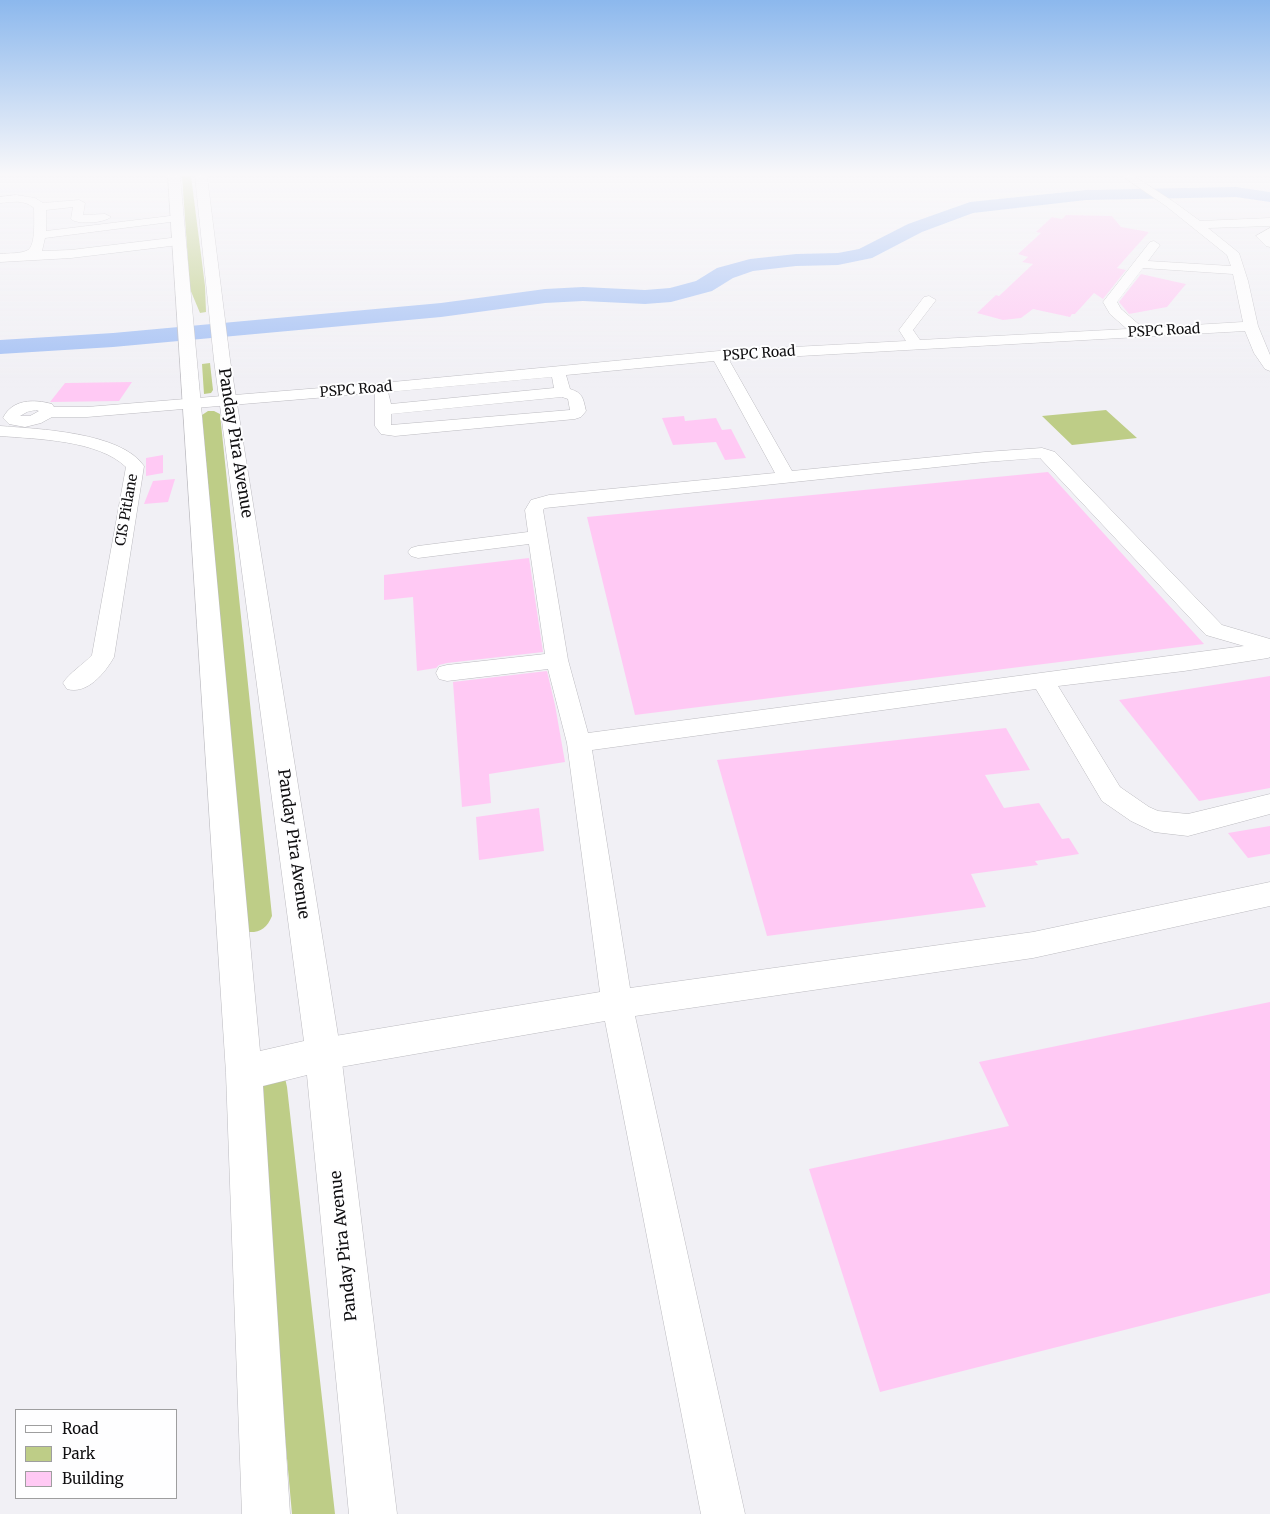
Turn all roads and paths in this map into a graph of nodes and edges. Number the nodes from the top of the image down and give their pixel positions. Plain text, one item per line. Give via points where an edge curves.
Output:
1 (37, 247) edge
2 (132, 247) edge
3 (179, 247) edge
4 (208, 247) edge
5 (1153, 247) edge
6 (1208, 247) edge
7 (1226, 247) edge
8 (28, 255) junction
9 (0, 258) edge
10 (1140, 264) junction
11 (1238, 267) junction
12 (929, 300) dead end
13 (1251, 326) junction
14 (1141, 333) junction
15 (916, 345) junction
16 (719, 356) junction
17 (1270, 366) edge
18 (558, 372) junction
19 (382, 388) junction
20 (563, 392) junction
21 (229, 403) junction
22 (178, 410) junction
23 (383, 410) junction
24 (7, 411) edge
25 (48, 412) junction
26 (31, 421) junction
27 (0, 431) edge
28 (786, 477) junction
29 (537, 537) junction
30 (418, 552) dead end
31 (1270, 648) edge
32 (557, 660) junction
33 (447, 673) dead end
34 (1042, 680) junction
35 (75, 683) dead end
36 (579, 743) junction
37 (1270, 804) edge
38 (1270, 894) edge
39 (617, 1004) junction
40 (323, 1054) junction
41 (244, 1073) junction
42 (266, 1514) edge
43 (373, 1514) edge
44 (723, 1514) edge

1 - 8 street
2 - 8 street
3 - 22 main road, Panday Pira Avenue via 189,367
4 - 21 main road, Panday Pira Avenue
5 - 10 street
6 - 11 street
7 - 11 street via 1233,252
8 - 9 street
10 - 11 street
10 - 14 street via 1110,302 1115,311
11 - 13 street
12 - 15 street via 906,330
13 - 14 street, PSPC Road
13 - 17 street via 1262,356
14 - 15 street, PSPC Road
15 - 16 street, PSPC Road
16 - 18 street, PSPC Road
16 - 28 street
18 - 19 street, PSPC Road
18 - 20 street
19 - 21 street, PSPC Road
19 - 23 street
20 - 23 street
20 - 23 street via 575,396 578,411 575,414 395,431 383,426
21 - 22 street, PSPC Road
21 - 40 main road, Panday Pira Avenue
22 - 25 street
22 - 26 street via 87,422
22 - 41 main road, Panday Pira Avenue
24 - 25 street via 36,405 46,407
24 - 26 street via 16,421
25 - 26 street
27 - 35 street, CIS Pitlane via 97,445 122,455 135,466 103,657
28 - 29 street via 549,501 538,504 534,510
28 - 31 street via 1042,453 1049,456 1214,630
29 - 30 street
29 - 32 street
31 - 34 street via 1184,663
32 - 33 street
32 - 36 street
34 - 36 street
34 - 37 street via 1111,794 1140,814 1154,821 1188,825
36 - 39 street
38 - 39 street via 1033,945
39 - 40 street
39 - 44 street
40 - 41 main road
40 - 43 main road, Panday Pira Avenue
41 - 42 main road, Panday Pira Avenue

